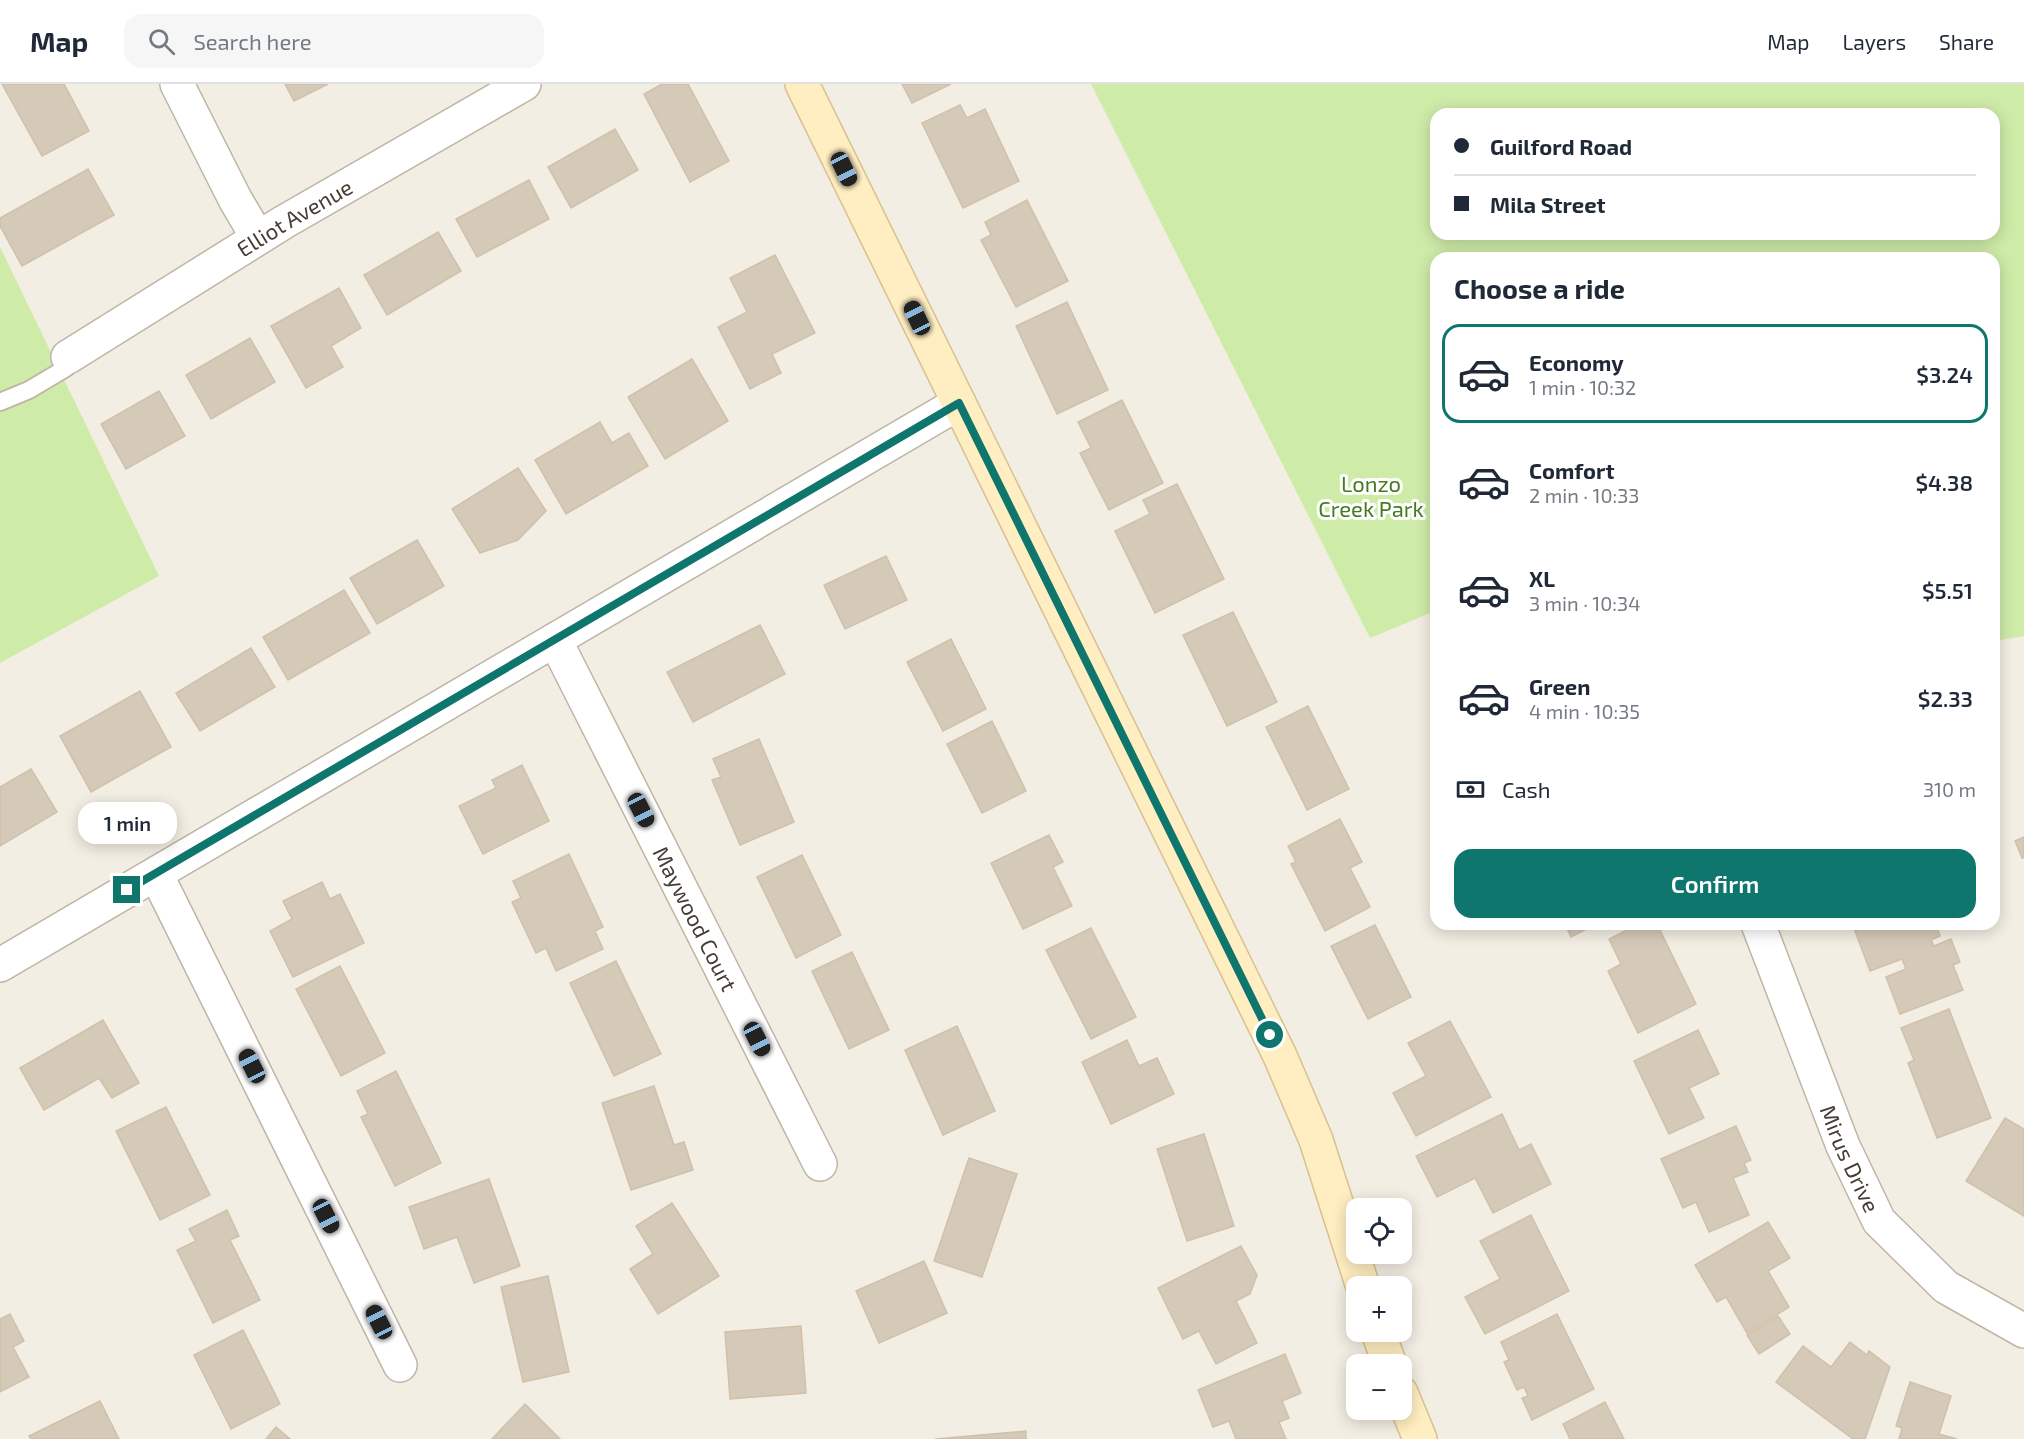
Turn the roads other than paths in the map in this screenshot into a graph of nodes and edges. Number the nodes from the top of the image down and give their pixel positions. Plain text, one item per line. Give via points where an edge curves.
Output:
1 (177, 84) edge
2 (524, 84) edge
3 (802, 84) edge
4 (258, 238) junction
5 (68, 357) joint
6 (0, 402) edge
7 (959, 403) junction
8 (555, 640) junction
9 (156, 874) junction
10 (1760, 930) edge
11 (0, 965) edge
12 (820, 1164) dead end
13 (1359, 1276) edge
14 (2024, 1331) edge
15 (400, 1365) dead end
16 (1412, 1420) edge
17 (1420, 1439) edge

1 - 4 street
2 - 4 street, Elliot Avenue
3 - 7 street
4 - 5 street, Elliot Avenue
5 - 6 lane via 66,368
7 - 8 street
7 - 13 street via 1280,1056 1316,1140
8 - 9 street
8 - 12 street, Maywood Court
9 - 11 street
9 - 15 street
10 - 14 street, Mirus Drive via 1842,1146 1879,1221 1946,1287
16 - 17 street

